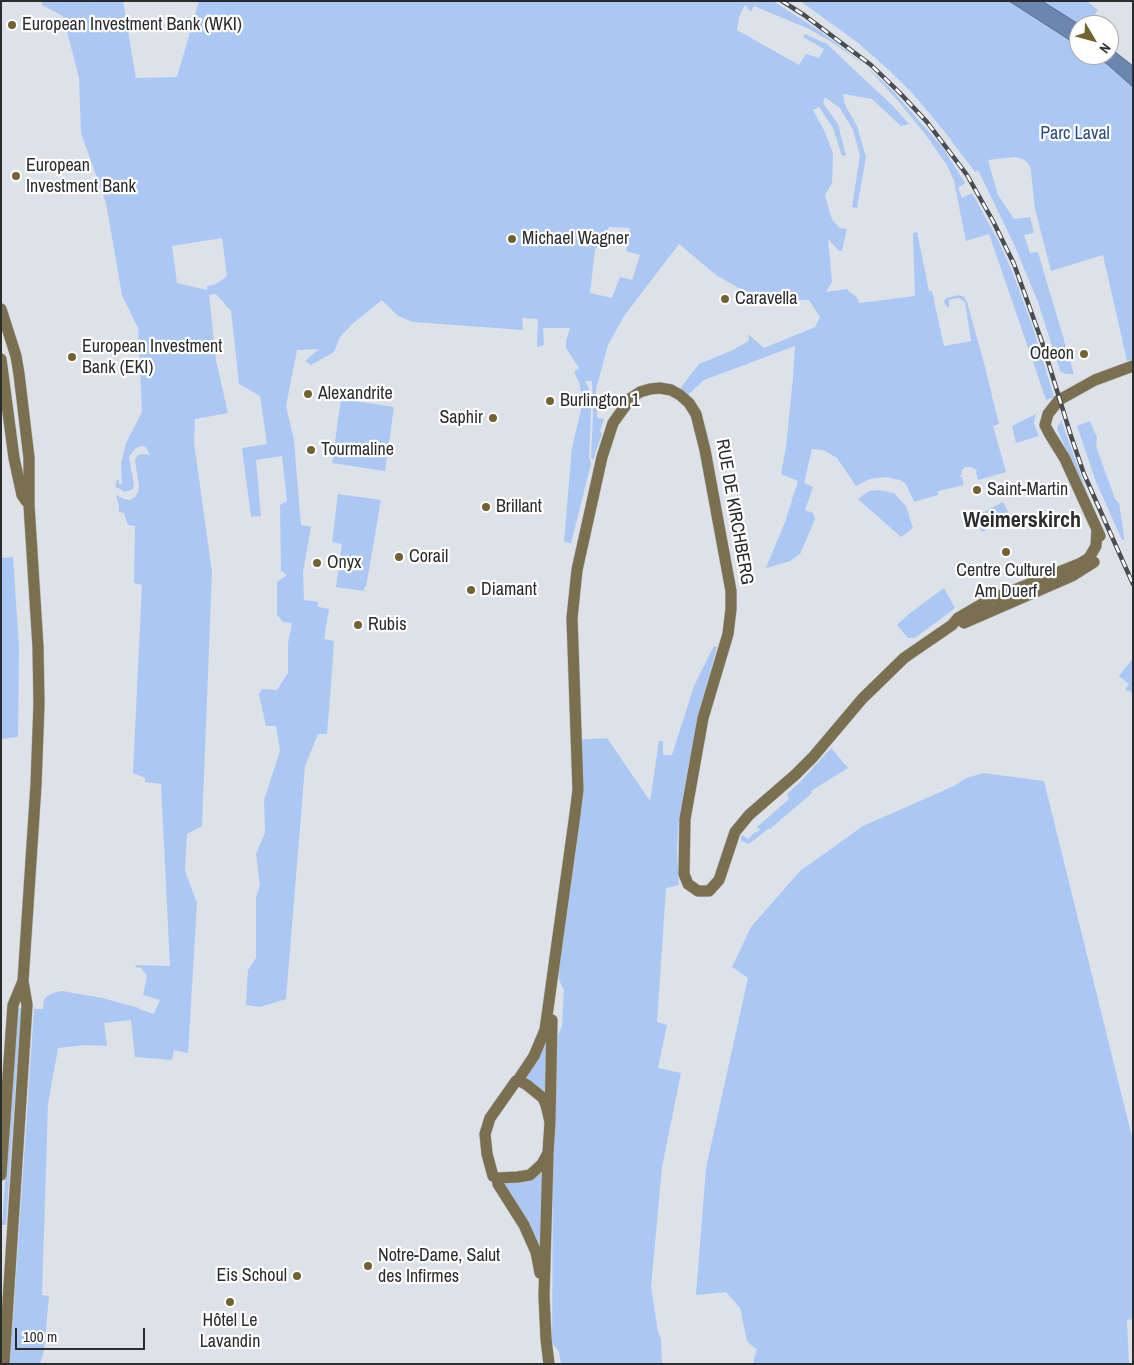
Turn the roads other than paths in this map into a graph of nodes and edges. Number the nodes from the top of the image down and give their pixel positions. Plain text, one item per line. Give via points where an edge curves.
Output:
1 (1, 309) edge
2 (1, 359) edge
3 (1133, 366) edge
4 (29, 505) junction
5 (553, 971) junction
6 (22, 981) junction
7 (518, 1080) junction
8 (550, 1122) junction
9 (548, 1154) junction
10 (1, 1175) edge
11 (497, 1178) junction
12 (544, 1296) junction
13 (4, 1364) edge
14 (549, 1364) edge

1 - 4 main road via 19,374 29,458
2 - 4 main road via 14,458 22,495
3 - 5 main road, RUE DE KIRCHBERG via 1095,380 1059,400 1048,414 1048,433 1065,459 1097,530 1096,546 1089,558 1049,581 952,625 904,658 862,699 813,757 749,814 735,832 714,887 704,892 693,889 684,874 685,819 703,718 728,634 731,591 696,414 680,395 671,390 650,389 631,398 613,423 602,457 574,587 572,618 578,790
4 - 6 main road via 38,647 38,704 36,784
5 - 7 main road, RUE DE KIRCHBERG via 542,1041
5 - 8 main road, RUE DE KIRCHBERG
6 - 10 main road via 13,1004
6 - 13 main road via 27,1006
7 - 8 main road, RUE DE KIRCHBERG via 543,1098
7 - 11 main road, RUE DE KIRCHBERG via 490,1118 485,1134 489,1167
8 - 9 main road, RUE DE KIRCHBERG
9 - 11 main road via 530,1175
9 - 12 main road, RUE DE KIRCHBERG
11 - 12 main road, RUE DE KIRCHBERG via 536,1252
12 - 14 main road

